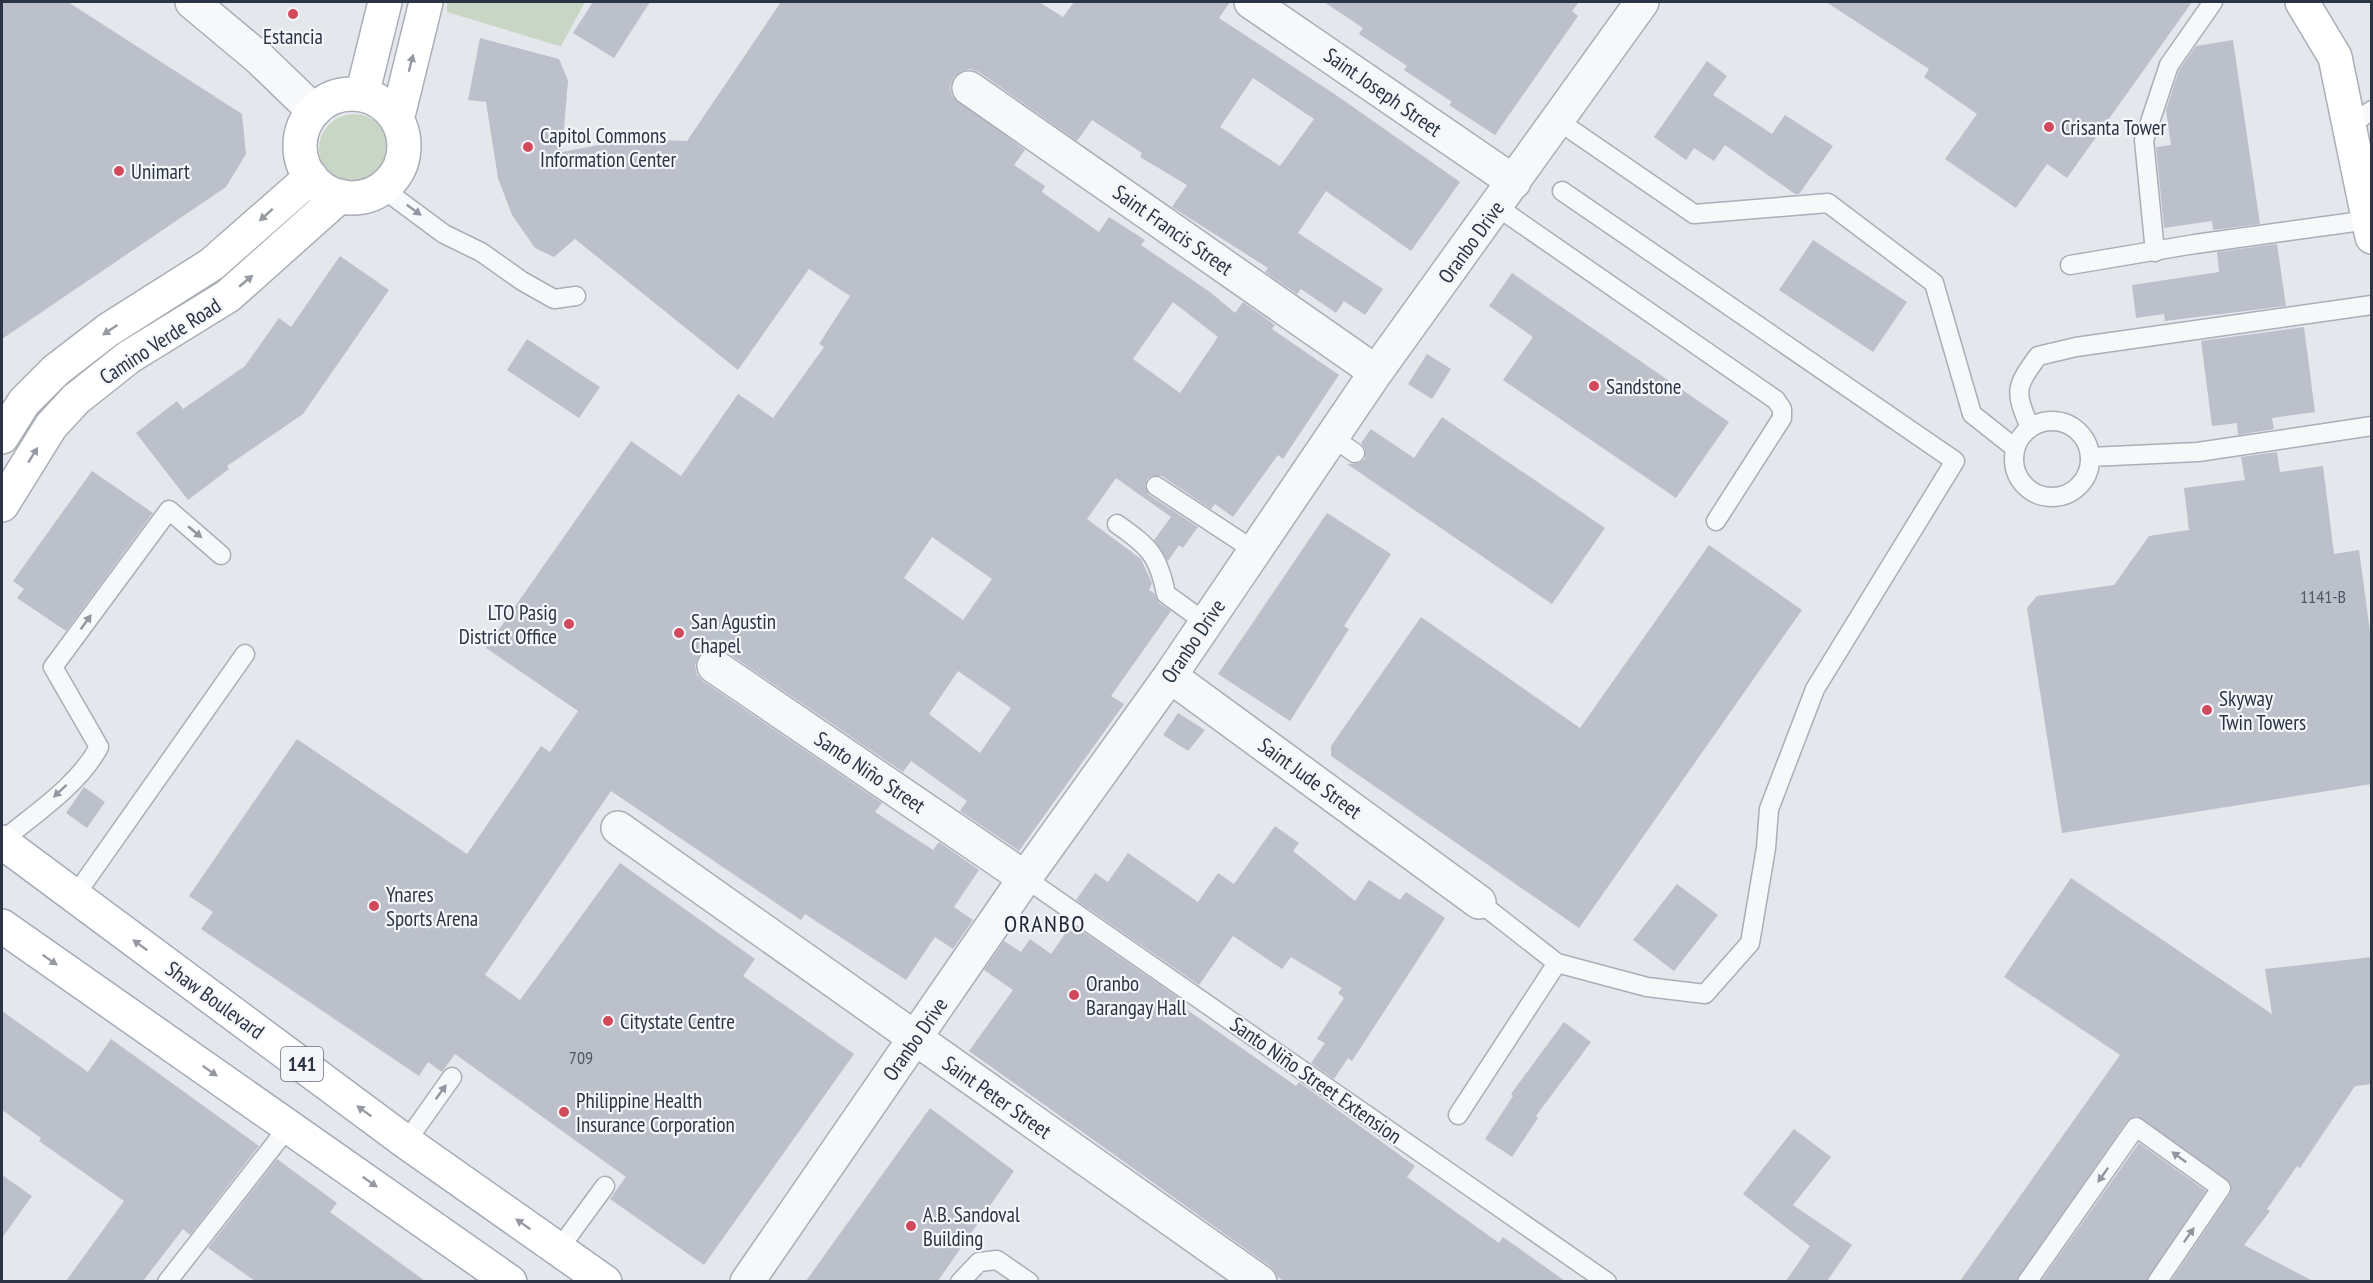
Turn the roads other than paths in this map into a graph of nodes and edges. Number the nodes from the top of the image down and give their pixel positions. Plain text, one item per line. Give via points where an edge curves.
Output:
1 (192, 2) edge
2 (385, 2) edge
3 (426, 2) edge
4 (1251, 2) edge
5 (1642, 2) edge
6 (2213, 2) edge
7 (2302, 2) edge
8 (969, 88) dead end
9 (362, 95) junction
10 (315, 111) junction
11 (2361, 118) edge
12 (397, 120) junction
13 (1557, 120) junction
14 (310, 177) junction
15 (382, 188) junction
16 (1562, 191) dead end
17 (1505, 194) junction
18 (340, 196) junction
19 (2370, 228) edge
20 (2155, 252) junction
21 (2070, 265) dead end
22 (576, 296) dead end
23 (2372, 305) edge
24 (1376, 372) junction
25 (2372, 426) edge
26 (2030, 428) junction
27 (2, 437) edge
28 (2015, 448) junction
29 (2090, 457) junction
30 (1156, 486) dead end
31 (2, 505) edge
32 (1716, 521) dead end
33 (1117, 524) dead end
34 (1255, 551) junction
35 (221, 555) dead end
36 (1206, 622) junction
37 (245, 654) dead end
38 (714, 666) dead end
39 (1170, 676) junction
40 (618, 828) dead end
41 (2, 842) edge
42 (1025, 878) junction
43 (74, 897) junction
44 (1479, 902) joint
45 (2, 926) edge
46 (1557, 963) junction
47 (915, 1039) junction
48 (452, 1077) dead end
49 (1458, 1115) dead end
50 (289, 1126) junction
51 (406, 1142) junction
52 (605, 1186) dead end
53 (559, 1249) junction
54 (167, 1281) edge
55 (510, 1281) edge
56 (605, 1281) edge
57 (747, 1281) edge
58 (960, 1281) edge
59 (1029, 1281) edge
60 (1260, 1281) edge
61 (1607, 1281) edge
62 (2027, 1281) edge
63 (2157, 1281) edge

1 - 10 street
2 - 9 street
12 -> 3 street
4 - 17 street, Saint Joseph Street
5 - 13 street, Oranbo Drive
6 - 20 lane via 2169,65 2144,140
7 - 11 street via 2335,57
8 - 24 street, Saint Francis Street
9 - 10 street via 336,97
9 - 12 street via 388,108
10 - 14 street via 300,143 302,161
11 - 19 street
12 - 15 street via 403,134 403,157 394,177
13 - 17 street, Oranbo Drive
13 - 28 lane via 1694,214 1828,203 1934,283 1972,414
14 - 18 street
14 -> 27 street, Camino Verde Road via 212,264 108,330 56,370 24,402
15 - 18 street via 370,195
15 -> 22 lane via 444,234 481,252 554,299
16 - 46 lane via 1955,461 1815,689 1769,809 1750,943 1705,994 1647,987
17 - 24 street, Oranbo Drive
17 - 32 lane via 1776,400 1782,409 1782,418
31 -> 18 street, Camino Verde Road via 51,426 76,399 129,357 228,296
19 - 20 lane
20 - 21 lane
23 - 26 lane via 2109,342 2038,356 2020,381 2018,399
24 - 34 street, Oranbo Drive via 1343,445
25 - 29 lane via 2198,452
26 - 28 lane
26 - 29 lane via 2042,422 2068,425 2087,444
28 - 29 lane via 2013,461 2023,485 2046,497 2073,491 2083,482
30 - 34 lane
33 - 36 lane via 1141,541 1161,566 1166,594
34 - 36 street, Oranbo Drive
35 - 41 lane via 169,510 53,667 99,747 91,762
36 - 39 street, Oranbo Drive
37 - 43 lane
38 - 42 street, Santo Niño Street
39 - 42 street, Oranbo Drive
39 - 44 street, Saint Jude Street
40 - 47 street, Saint Peter Street
41 - 43 street, Shaw Boulevard / 141
42 - 47 street, Oranbo Drive
42 - 61 lane, Santo Niño Street Extension
51 -> 43 street, Shaw Boulevard / 141
44 - 46 lane
45 -> 50 street
46 - 49 lane
47 - 57 street, Oranbo Drive
47 - 60 street, Saint Peter Street
51 -> 48 lane
50 - 54 lane
50 -> 55 street
53 -> 51 street, Shaw Boulevard / 141
52 - 53 lane
53 - 56 street, Shaw Boulevard / 141
58 - 59 lane via 979,1262 997,1260
63 -> 62 lane via 2221,1188 2136,1127

